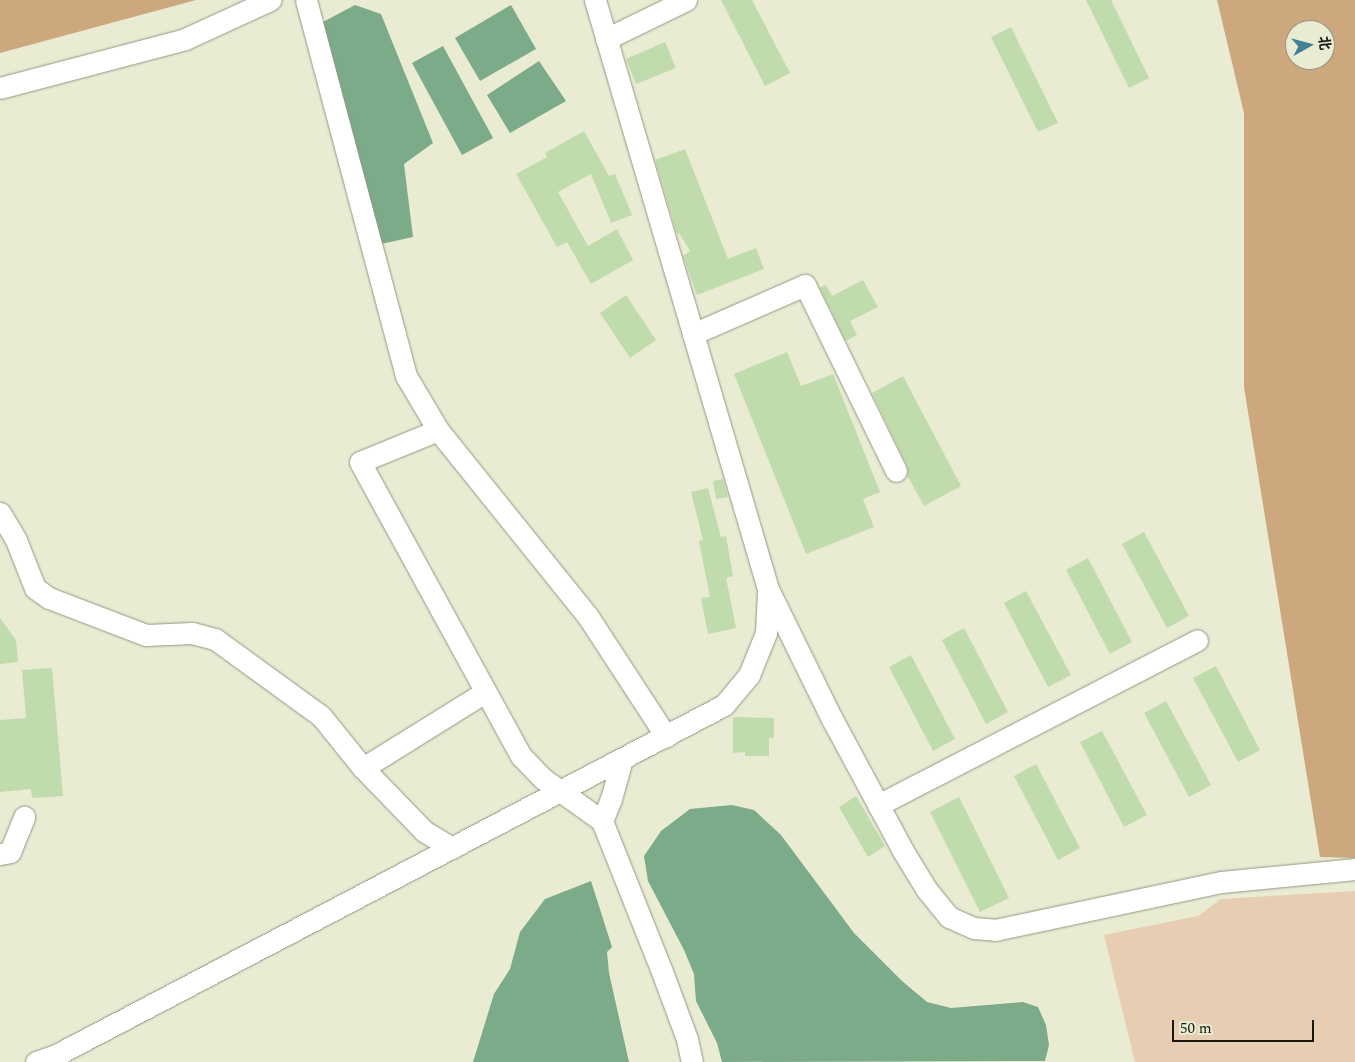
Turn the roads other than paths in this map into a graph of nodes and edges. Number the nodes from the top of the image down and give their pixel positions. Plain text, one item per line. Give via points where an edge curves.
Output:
1 (270, 0) edge
2 (306, 0) edge
3 (594, 0) edge
4 (686, 0) edge
5 (606, 38) junction
6 (0, 88) edge
7 (693, 334) junction
8 (438, 430) junction
9 (896, 471) dead end
10 (0, 513) edge
11 (768, 589) junction
12 (1197, 640) dead end
13 (485, 692) junction
14 (666, 736) junction
15 (622, 759) junction
16 (363, 768) junction
17 (562, 791) junction
18 (878, 805) junction
19 (24, 818) dead end
20 (602, 821) junction
21 (452, 848) junction
22 (0, 854) edge
23 (1355, 869) edge
24 (36, 1062) edge
25 (692, 1062) edge

1 - 6 street via 185,39
2 - 8 street via 406,376
3 - 5 street
4 - 5 street
5 - 7 street
7 - 9 street via 805,285
7 - 11 street
8 - 13 street via 360,462
8 - 14 street via 587,615
10 - 16 street via 16,540 35,588 49,598 146,635 192,633 216,639 321,716
11 - 14 street via 766,633 749,675 724,705
11 - 18 street
12 - 18 street
13 - 16 street
13 - 17 street via 520,756 542,778
14 - 15 street
15 - 17 street
15 - 20 street
16 - 21 street via 424,830
17 - 20 street
17 - 21 street
18 - 23 street via 927,890 950,916 974,928 995,930 1221,882
19 - 22 street via 10,852
20 - 25 street via 661,969
21 - 24 street via 56,1055

